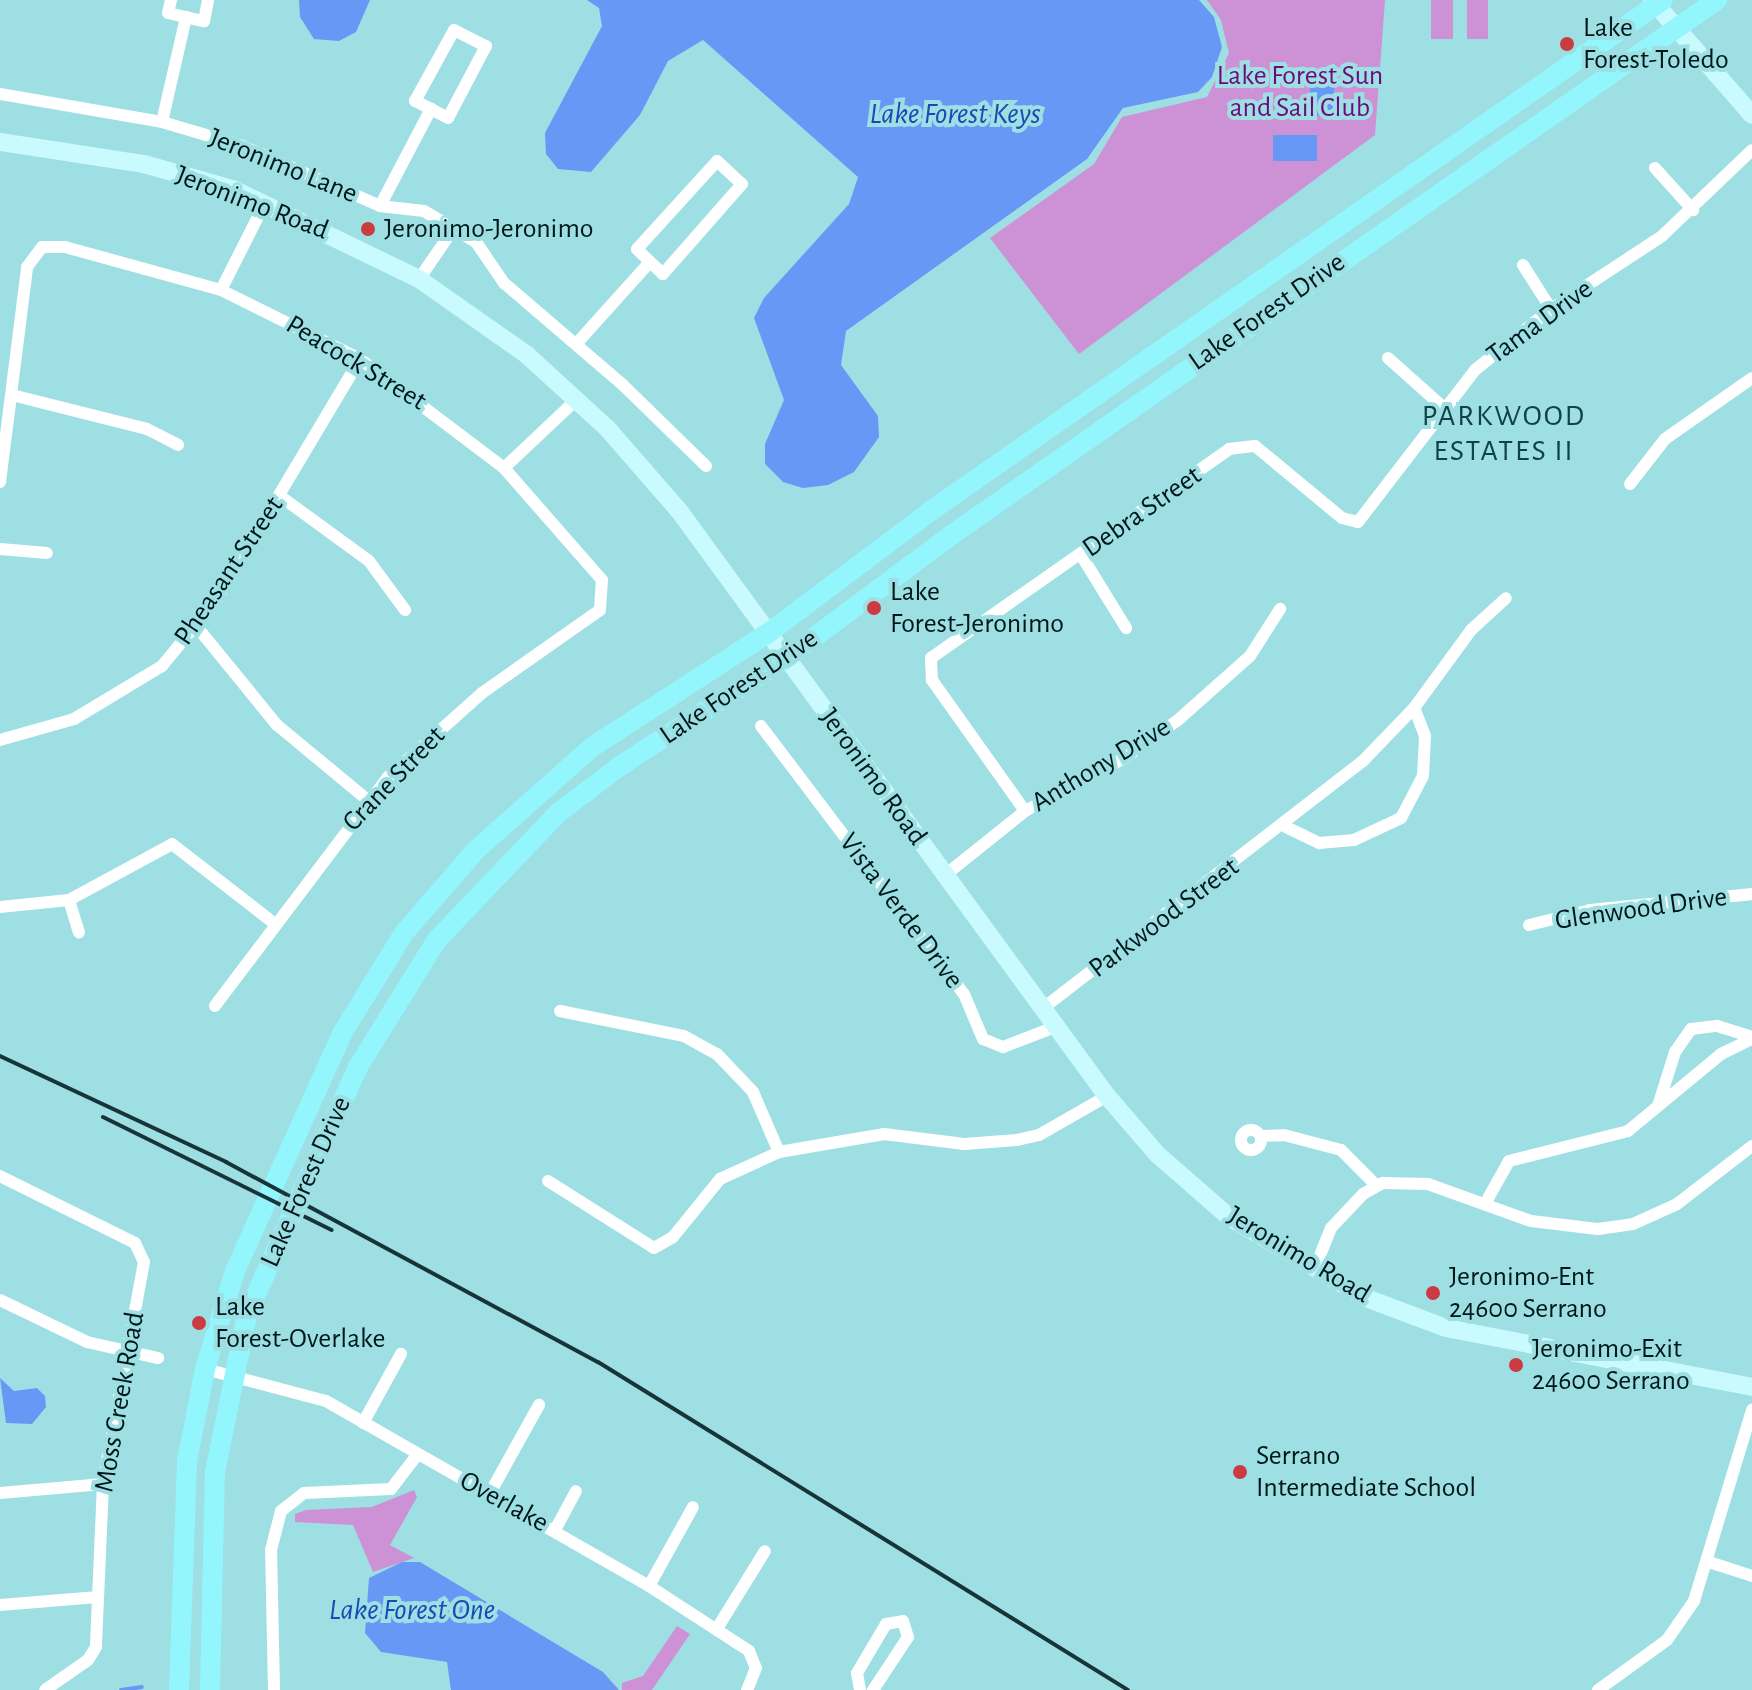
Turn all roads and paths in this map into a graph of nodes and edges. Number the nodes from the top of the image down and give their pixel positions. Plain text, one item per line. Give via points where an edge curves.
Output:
1 (171, 0) edge
2 (208, 0) edge
3 (1717, 0) edge
4 (1657, 2) edge
5 (186, 17) junction
6 (1677, 28) junction
7 (0, 94) edge
8 (431, 109) junction
9 (1752, 115) edge
10 (162, 122) junction
11 (0, 142) edge
12 (1752, 150) edge
13 (1655, 168) dead end
14 (265, 203) junction
15 (380, 206) junction
16 (1693, 210) junction
17 (454, 228) junction
18 (650, 262) junction
19 (1523, 265) dead end
20 (419, 279) junction
21 (221, 290) junction
22 (1551, 309) junction
23 (577, 343) junction
24 (1388, 358) dead end
25 (360, 359) junction
26 (1752, 378) edge
27 (12, 395) junction
28 (577, 399) junction
29 (1443, 407) junction
30 (178, 445) dead end
31 (1242, 445) joint
32 (706, 466) dead end
33 (504, 468) junction
34 (0, 482) edge
35 (1630, 484) dead end
36 (280, 496) junction
37 (0, 549) edge
38 (47, 553) dead end
39 (1081, 555) junction
40 (605, 589) joint
41 (1506, 598) dead end
42 (1280, 609) dead end
43 (405, 610) dead end
44 (197, 627) junction
45 (1126, 628) dead end
46 (767, 634) junction
47 (785, 659) junction
48 (1414, 708) junction
49 (761, 726) dead end
50 (0, 740) edge
51 (369, 801) junction
52 (1025, 811) junction
53 (1286, 827) junction
54 (944, 876) junction
55 (1752, 894) edge
56 (69, 900) junction
57 (0, 907) edge
58 (275, 924) junction
59 (1529, 925) dead end
60 (79, 932) dead end
61 (215, 1006) dead end
62 (1042, 1009) junction
63 (560, 1011) dead end
64 (1055, 1027) junction
65 (1752, 1038) edge
66 (1107, 1096) junction
67 (1656, 1111) junction
68 (1261, 1136) dead end
69 (1752, 1146) edge
70 (779, 1152) junction
71 (0, 1176) edge
72 (548, 1181) dead end
73 (1376, 1185) junction
74 (1486, 1202) junction
75 (1315, 1268) junction
76 (0, 1300) edge
77 (124, 1350) junction
78 (401, 1354) dead end
79 (158, 1358) dead end
80 (205, 1369) junction
81 (233, 1375) junction
82 (1752, 1387) edge
83 (539, 1405) dead end
84 (1752, 1410) edge
85 (363, 1423) junction
86 (1750, 1424) edge
87 (418, 1454) junction
88 (103, 1484) junction
89 (576, 1491) dead end
90 (0, 1493) edge
91 (490, 1493) junction
92 (693, 1507) dead end
93 (555, 1530) junction
94 (765, 1551) dead end
95 (1709, 1562) junction
96 (1752, 1576) edge
97 (649, 1586) junction
98 (98, 1597) junction
99 (0, 1605) edge
100 (718, 1627) junction
101 (45, 1690) edge
102 (179, 1690) edge
103 (210, 1690) edge
104 (274, 1690) edge
105 (747, 1690) edge
106 (860, 1690) edge
107 (873, 1690) edge
108 (1598, 1690) edge

1 - 5 street via 168,13
2 - 5 street via 204,21
3 - 6 main road, Lake Forest Drive
4 - 6 main road
4 - 46 main road, Lake Forest Drive via 945,501
5 - 10 street
6 - 9 main road
6 - 47 main road, Lake Forest Drive via 963,527
7 - 10 street, Jeronimo Lane
8 - 8 street via 415,101 454,30 486,46 448,118
8 - 15 street
10 - 15 street, Jeronimo Lane via 240,145
11 - 14 main road, Jeronimo Road via 144,164
12 - 16 street, Tama Drive
13 - 16 street
14 - 20 main road, Jeronimo Road
14 - 21 street
15 - 17 street, Jeronimo Lane via 424,211
16 - 22 street, Tama Drive
17 - 20 street
17 - 23 street, Jeronimo Lane via 482,248 504,283
18 - 18 street via 637,249 717,161 742,184 663,274
18 - 23 street
19 - 22 street
20 - 28 main road, Jeronimo Road via 505,336
21 - 25 street, Peacock Street
21 - 27 street, Peacock Street via 65,247 42,247 27,267
22 - 29 street, Tama Drive via 1475,370
23 - 32 street, Jeronimo Lane
24 - 29 street
25 - 33 street, Peacock Street
25 - 36 street, Pheasant Street
26 - 35 street via 1665,439
27 - 30 street via 72,406
27 - 34 street
28 - 33 street
28 - 46 main road, Jeronimo Road via 680,512
29 - 31 street, Tama Drive via 1358,522 1342,518 1266,452
31 - 39 street, Debra Street
33 - 40 street, Peacock Street via 592,565
36 - 43 street via 369,561
36 - 44 street, Pheasant Street
37 - 38 street
39 - 45 street
39 - 52 street, Debra Street via 942,650 928,667
40 - 51 street, Crane Street via 600,610 482,693
41 - 48 street, Parkwood Street via 1471,630
42 - 52 street, Anthony Drive via 1250,656 1178,720 1126,757
44 - 50 street, Pheasant Street via 162,666 109,702 51,727
44 - 51 street via 277,725
46 - 47 main road, Jeronimo Road
46 - 80 main road, Lake Forest Drive via 582,755 476,850 404,933 343,1032 258,1210
47 - 54 main road, Jeronimo Road
47 - 81 main road, Lake Forest Drive via 558,813 436,941 358,1067 247,1315
48 - 53 street, Parkwood Street via 1363,761
48 - 53 street via 1425,736 1423,776 1401,818 1354,840 1319,843
49 - 64 street, Vista Verde Drive via 964,994 983,1039 1003,1047
51 - 58 street, Crane Street
52 - 54 street, Anthony Drive
53 - 62 street, Parkwood Street
54 - 62 main road, Jeronimo Road
55 - 59 street, Glenwood Drive via 1590,910
56 - 57 street
56 - 58 street via 172,844
56 - 60 street
58 - 61 street, Crane Street
62 - 64 main road, Jeronimo Road
63 - 70 street via 684,1036 717,1054 753,1092
64 - 66 main road, Jeronimo Road
65 - 67 street via 1721,1054
65 - 67 street via 1717,1026 1691,1029 1675,1052
66 - 70 street via 1039,1135 1017,1140 964,1144 884,1134
66 - 75 main road, Jeronimo Road via 1158,1155 1229,1217
67 - 74 street via 1612,1139 1509,1161
68 - 73 street via 1284,1135 1341,1150
69 - 74 street via 1677,1204 1633,1224 1563,1228
70 - 72 street via 720,1179 673,1237 654,1248
71 - 77 street, Moss Creek Road via 142,1251 144,1273
73 - 74 street via 1428,1184
73 - 75 street via 1331,1228
75 - 82 main road, Jeronimo Road via 1366,1298 1467,1334
76 - 77 street via 87,1342
77 - 79 street
77 - 88 street, Moss Creek Road
78 - 85 street
80 - 81 street, Overlake
80 - 102 main road, Lake Forest Drive via 187,1461
81 - 85 street, Overlake via 309,1394
81 - 103 main road, Lake Forest Drive via 215,1472
83 - 91 street
84 - 86 street
85 - 87 street, Overlake
86 - 95 street
87 - 91 street, Overlake
87 - 104 street via 391,1489 304,1493 281,1511 271,1550
88 - 90 street
88 - 98 street, Moss Creek Road
89 - 93 street
91 - 93 street, Overlake
92 - 97 street
93 - 97 street, Overlake
94 - 100 street
95 - 96 street
95 - 108 street via 1694,1601 1667,1640
97 - 100 street, Overlake
98 - 99 street
98 - 101 street, Moss Creek Road via 93,1654
100 - 105 street, Overlake via 754,1659 754,1678
106 - 107 street via 857,1673 886,1624 903,1621 908,1637

